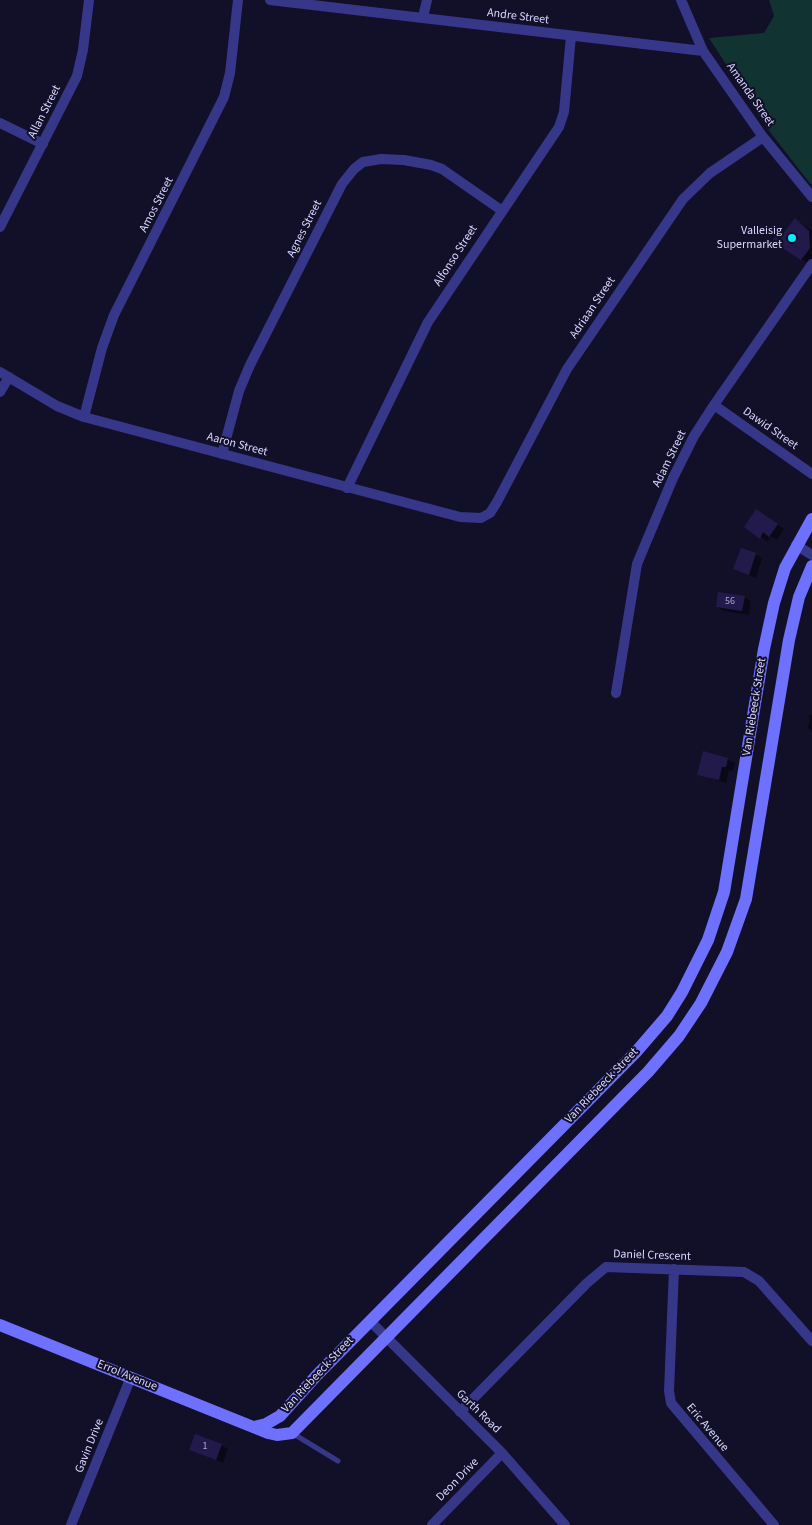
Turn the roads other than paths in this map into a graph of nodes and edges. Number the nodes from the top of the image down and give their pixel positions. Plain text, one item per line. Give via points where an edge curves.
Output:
1 (89, 0) edge
2 (238, 0) edge
3 (270, 0) edge
4 (427, 0) edge
5 (681, 0) edge
6 (423, 17) junction
7 (572, 36) junction
8 (703, 51) junction
9 (0, 123) edge
10 (763, 137) junction
11 (43, 144) junction
12 (812, 197) edge
13 (501, 210) junction
14 (0, 228) edge
15 (812, 264) edge
16 (0, 372) edge
17 (9, 378) junction
18 (0, 392) edge
19 (714, 405) junction
20 (84, 418) junction
21 (222, 454) junction
22 (812, 474) edge
23 (347, 488) junction
24 (476, 519) joint
25 (812, 519) edge
26 (796, 545) junction
27 (812, 555) edge
28 (812, 566) edge
29 (616, 693) dead end
30 (682, 992) junction
31 (701, 1003) junction
32 (674, 1269) junction
33 (370, 1321) junction
34 (0, 1325) edge
35 (386, 1337) junction
36 (812, 1341) edge
37 (131, 1377) junction
38 (460, 1412) junction
39 (254, 1427) junction
40 (292, 1433) junction
41 (502, 1453) junction
42 (338, 1461) dead end
43 (71, 1525) edge
44 (432, 1525) edge
45 (565, 1525) edge
46 (774, 1525) edge

1 - 11 street, Allan Street via 77,76
2 - 20 street, Amos Street via 230,73 224,97 114,315
3 - 6 street, Andre Street
4 - 6 street
5 - 8 street, Amanda Street
6 - 7 street, Andre Street
7 - 8 street, Andre Street
7 - 13 street, Alfonso Street via 562,119
8 - 10 street, Amanda Street
9 - 11 street
10 - 12 street, Amanda Street
10 - 24 street, Adriaan Street via 710,173 683,199 567,369 494,508
11 - 14 street, Allan Street
13 - 21 street, Agnes Street via 442,169 431,165 381,159 364,162 354,169 342,184 250,364
13 - 23 street, Alfonso Street via 428,322
15 - 19 street, Adam Street
16 - 17 street, Aaron Street
17 - 18 street
17 - 20 street, Aaron Street
19 - 22 street, Dawid Street
19 - 29 street, Adam Street via 685,452 637,564
20 - 21 street, Aaron Street
21 - 23 street, Aaron Street
23 - 24 street, Aaron Street
25 - 26 street, Van Riebeeck Street
26 - 27 street
26 - 30 street, Van Riebeeck Street via 777,594 764,649 724,892 708,940
28 - 31 street, Van Riebeeck Street via 799,597 790,632 746,898 727,952
30 - 31 street
30 - 33 street, Van Riebeeck Street via 667,1016 636,1052
31 - 35 street, Van Riebeeck Street via 679,1036 648,1072
32 - 36 street, Daniel Crescent via 739,1271 750,1275 765,1287
32 - 38 street, Daniel Crescent via 605,1268
32 - 46 street, Eric Avenue via 671,1404
33 - 35 street, Garth Road
33 - 39 street, Van Riebeeck Street via 280,1416
34 - 37 street, Errol Avenue
35 - 38 street, Garth Road
35 - 40 street, Van Riebeeck Street
37 - 39 street, Errol Avenue
37 - 43 street, Gavin Drive
38 - 41 street, Garth Road
39 - 40 street, Van Riebeeck Street via 277,1435
40 - 42 lane
41 - 44 street, Deon Drive
41 - 45 street, Garth Road

